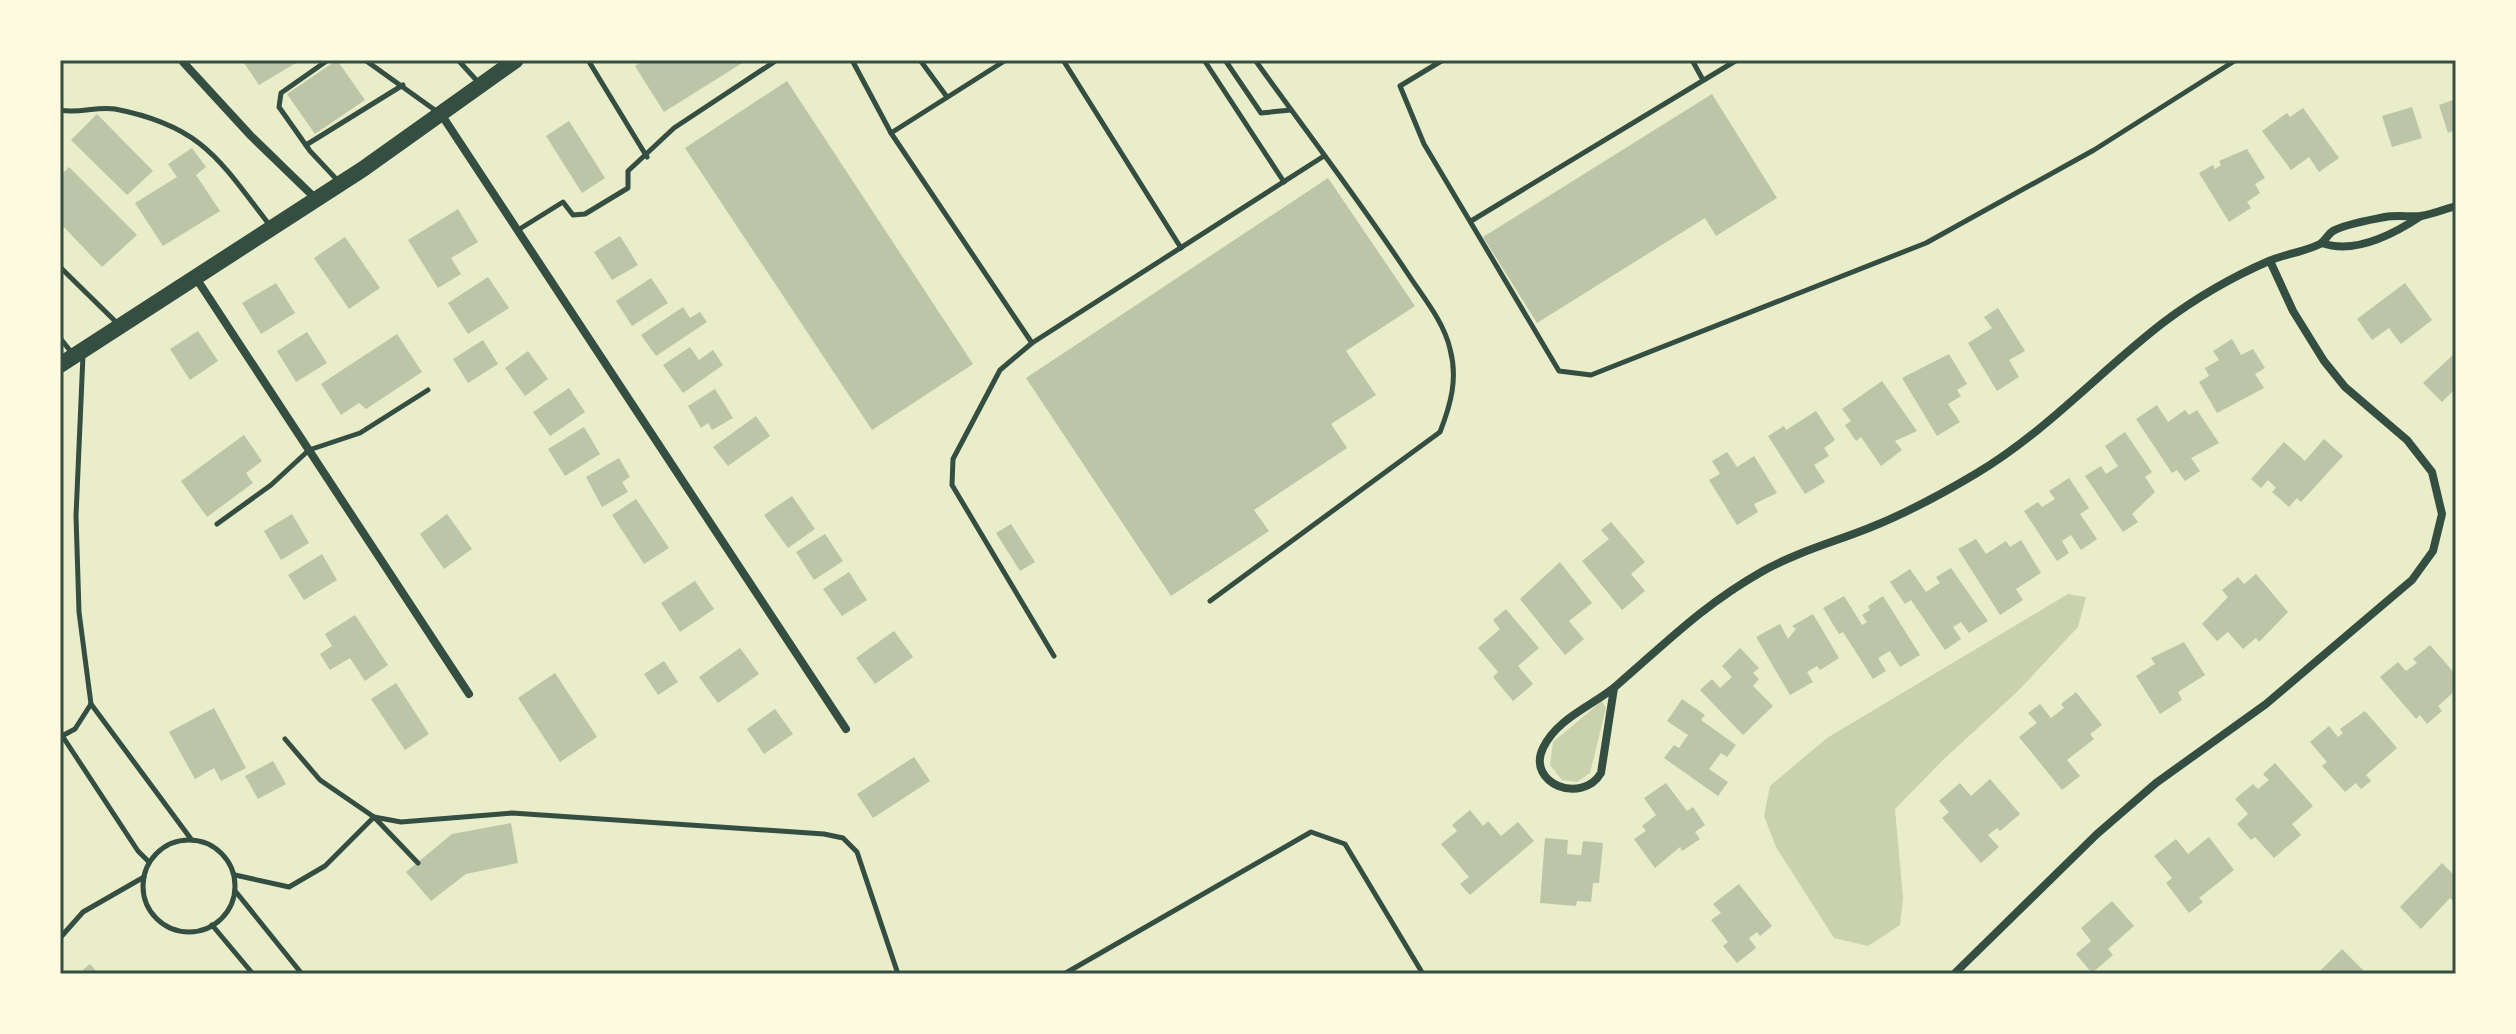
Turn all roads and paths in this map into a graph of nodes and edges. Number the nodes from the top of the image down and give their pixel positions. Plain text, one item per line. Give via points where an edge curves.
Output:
1 (328, 60) edge
2 (365, 60) edge
3 (458, 60) edge
4 (516, 60) edge
5 (588, 60) edge
6 (777, 60) edge
7 (852, 60) edge
8 (920, 60) edge
9 (1006, 60) edge
10 (1063, 60) edge
11 (1204, 60) edge
12 (1225, 60) edge
13 (1255, 60) edge
14 (1443, 60) edge
15 (1692, 60) edge
16 (1737, 60) edge
17 (2236, 60) edge
18 (183, 62) edge
19 (1703, 80) junction
20 (403, 85) junction
21 (480, 85) junction
22 (947, 97) junction
23 (60, 110) edge
24 (1291, 110) junction
25 (440, 114) junction
26 (891, 133) junction
27 (306, 145) junction
28 (1324, 156) junction
29 (647, 157) junction
30 (1284, 182) junction
31 (340, 183) junction
32 (316, 199) junction
33 (2456, 206) edge
34 (2422, 216) junction
35 (1471, 221) junction
36 (271, 228) junction
37 (518, 231) junction
38 (2322, 243) junction
39 (1181, 248) junction
40 (2270, 261) junction
41 (60, 267) edge
42 (195, 277) junction
43 (120, 326) junction
44 (60, 338) edge
45 (1032, 343) junction
46 (72, 357) edge
47 (428, 390) dead end
48 (309, 450) junction
49 (217, 524) dead end
50 (1210, 601) dead end
51 (1054, 656) dead end
52 (1614, 688) junction
53 (469, 694) dead end
54 (91, 704) junction
55 (846, 729) dead end
56 (62, 737) edge
57 (285, 739) dead end
58 (374, 817) junction
59 (191, 839) junction
60 (149, 862) junction
61 (418, 863) dead end
62 (235, 875) junction
63 (144, 877) junction
64 (236, 892) junction
65 (212, 925) junction
66 (60, 938) edge
67 (253, 974) edge
68 (302, 974) edge
69 (898, 974) edge
70 (1064, 974) edge
71 (1423, 974) edge
72 (1954, 974) edge

1 - 27 lane via 279,99 282,113
2 - 20 lane
3 - 21 lane
4 - 21 main road
5 - 29 lane
6 - 29 lane via 674,128
7 - 26 lane
8 - 22 lane
9 - 22 lane
10 - 39 lane
11 - 30 lane
12 - 24 lane via 1261,113
13 - 24 lane
14 - 35 lane via 1400,86 1424,144
15 - 19 lane
16 - 19 lane
17 - 35 lane via 2094,150 1926,243 1591,375 1559,371
18 - 32 street
19 - 35 lane
20 - 25 lane
20 - 27 lane
21 - 25 main road
22 - 26 lane
23 - 36 lane via 125,111 195,137
24 - 28 lane
25 - 31 main road
25 - 37 street
26 - 45 lane
27 - 31 lane
28 - 30 lane
28 - 50 lane via 1435,316 1450,346 1451,403 1440,432
29 - 37 lane via 628,171 628,188 585,214 573,215 563,202
30 - 39 lane
31 - 32 main road
32 - 36 main road
33 - 34 street
34 - 38 street via 2387,216 2333,231
34 - 38 street via 2391,236 2337,248
36 - 42 main road
37 - 55 street
38 - 40 street
39 - 45 lane
40 - 52 street via 2164,322 2045,427 1994,463 1897,516 1765,570 1676,629
40 - 72 street via 2324,361 2345,387 2407,440 2432,472 2442,514 2433,551 2412,580 2266,704 2156,783 2097,834
41 - 43 lane
42 - 43 main road
42 - 48 street
43 - 46 main road
44 - 46 lane
45 - 51 lane via 1000,370 953,459 952,485
46 - 54 lane via 79,612
47 - 48 lane via 360,433
48 - 49 lane
48 - 53 street
52 - 52 street via 1586,705 1543,748 1543,772 1556,786 1577,790 1601,773
54 - 56 lane via 75,729
54 - 59 lane
56 - 60 lane
57 - 58 lane via 320,780
58 - 61 lane
58 - 62 lane via 325,866 289,887
58 - 69 lane via 401,822 526,814 843,838 863,866
59 - 60 lane via 160,850
59 - 62 lane via 221,851
60 - 63 lane
62 - 64 lane
63 - 65 lane via 149,909 169,927 185,932
63 - 66 lane via 83,912
64 - 65 lane via 231,907
64 - 68 lane
65 - 67 lane
70 - 71 lane via 1311,832 1345,844

